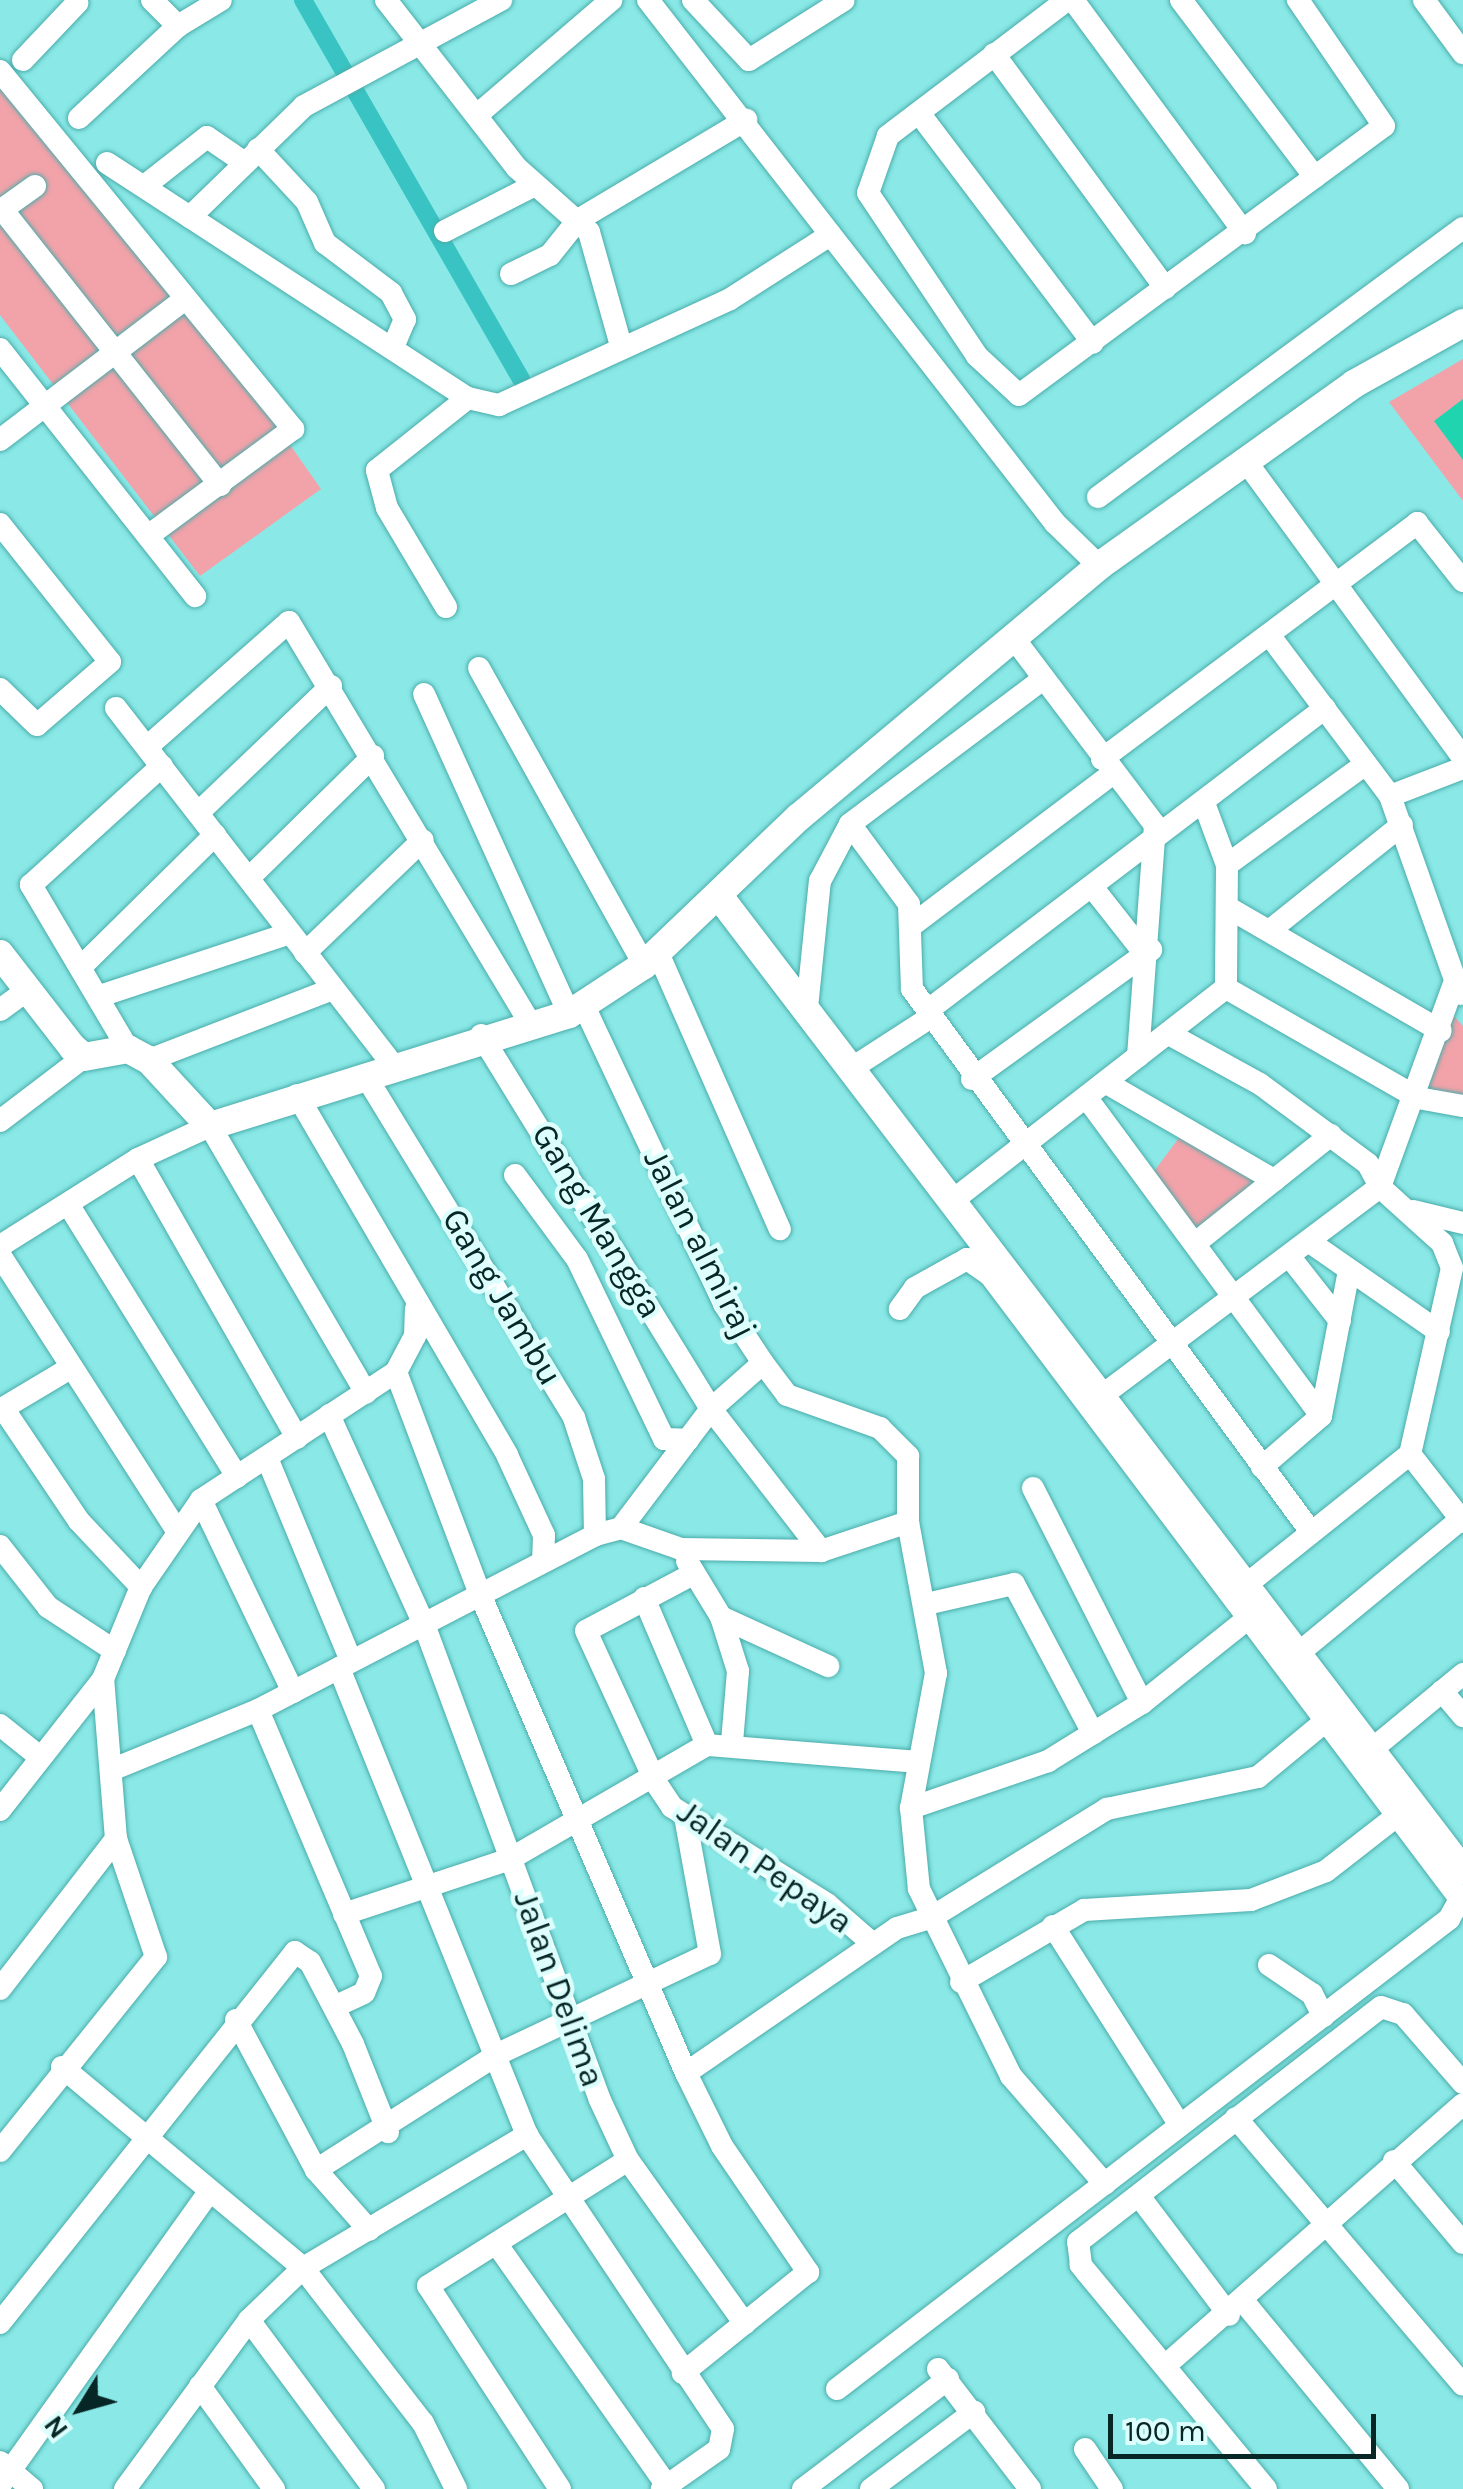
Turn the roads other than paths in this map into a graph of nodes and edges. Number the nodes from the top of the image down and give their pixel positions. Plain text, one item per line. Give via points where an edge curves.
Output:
1 (152, 0) edge
2 (221, 0) edge
3 (386, 0) edge
4 (501, 0) edge
5 (611, 0) edge
6 (648, 0) edge
7 (693, 0) edge
8 (1070, 0) edge
9 (1181, 0) edge
10 (1298, 0) edge
11 (1424, 0) edge
12 (78, 1) edge
13 (839, 2) edge
14 (178, 26) junction
15 (420, 41) junction
16 (1463, 53) edge
17 (994, 54) junction
18 (23, 60) dead end
19 (0, 71) edge
20 (919, 114) junction
21 (477, 115) junction
22 (80, 118) dead end
23 (746, 120) junction
24 (252, 156) junction
25 (107, 163) dead end
26 (1316, 177) junction
27 (147, 184) junction
28 (34, 186) dead end
29 (533, 186) junction
30 (1, 210) edge
31 (190, 217) junction
32 (578, 220) junction
33 (1463, 228) edge
34 (445, 231) dead end
35 (1244, 233) junction
36 (830, 236) junction
37 (510, 274) dead end
38 (1166, 288) junction
39 (184, 299) junction
40 (1463, 322) edge
41 (1094, 343) junction
42 (394, 344) junction
43 (621, 346) junction
44 (0, 349) edge
45 (116, 351) junction
46 (468, 398) junction
47 (48, 407) junction
48 (0, 440) edge
49 (1246, 460) junction
50 (220, 485) junction
51 (1098, 497) dead end
52 (0, 524) edge
53 (148, 536) junction
54 (1099, 566) junction
55 (1463, 581) edge
56 (1338, 584) junction
57 (196, 596) dead end
58 (446, 607) dead end
59 (1012, 636) junction
60 (1270, 636) junction
61 (478, 668) dead end
62 (1043, 679) junction
63 (331, 686) junction
64 (0, 689) edge
65 (424, 694) dead end
66 (116, 708) dead end
67 (1324, 708) junction
68 (147, 747) junction
69 (373, 756) junction
70 (1463, 758) edge
71 (162, 766) junction
72 (1107, 766) junction
73 (1363, 766) junction
74 (1463, 768) edge
75 (1390, 796) junction
76 (1204, 804) junction
77 (198, 813) junction
78 (850, 824) junction
79 (1402, 825) junction
80 (216, 835) junction
81 (422, 840) junction
82 (1150, 844) junction
83 (1227, 865) junction
84 (249, 878) junction
85 (1093, 888) junction
86 (719, 896) junction
87 (1226, 907) junction
88 (911, 926) junction
89 (1269, 931) junction
90 (290, 933) junction
91 (1148, 952) junction
92 (305, 953) junction
93 (0, 954) edge
94 (651, 959) junction
95 (84, 964) junction
96 (1226, 988) junction
97 (333, 989) junction
98 (26, 991) junction
99 (1458, 991) edge
100 (102, 995) junction
101 (807, 1008) junction
102 (0, 1010) edge
103 (576, 1010) junction
104 (929, 1014) junction
105 (530, 1023) junction
106 (1441, 1031) junction
107 (1169, 1034) junction
108 (481, 1035) junction
109 (138, 1055) junction
110 (1138, 1056) junction
111 (84, 1057) junction
112 (392, 1064) junction
113 (852, 1068) junction
114 (365, 1075) junction
115 (972, 1079) junction
116 (1110, 1085) junction
117 (297, 1095) junction
118 (1418, 1098) junction
119 (1088, 1100) junction
120 (1463, 1106) edge
121 (0, 1122) edge
122 (210, 1126) junction
123 (1330, 1134) junction
124 (1023, 1149) junction
125 (138, 1159) junction
126 (516, 1175) dead end
127 (1274, 1180) junction
128 (1380, 1187) junction
129 (952, 1201) junction
130 (68, 1204) junction
131 (1412, 1211) junction
132 (1463, 1223) edge
133 (780, 1229) dead end
134 (1198, 1241) junction
135 (1314, 1245) junction
136 (0, 1246) edge
137 (0, 1255) edge
138 (1294, 1261) junction
139 (1350, 1271) junction
140 (1241, 1299) junction
141 (416, 1309) junction
142 (900, 1309) dead end
143 (1340, 1321) junction
144 (1439, 1332) junction
145 (1174, 1349) junction
146 (762, 1363) junction
147 (67, 1370) junction
148 (396, 1372) junction
149 (366, 1392) junction
150 (1100, 1398) junction
151 (2, 1409) edge
152 (711, 1409) junction
153 (329, 1415) junction
154 (1321, 1416) junction
155 (297, 1438) junction
156 (688, 1440) junction
157 (1410, 1454) junction
158 (267, 1458) junction
159 (1262, 1468) junction
160 (237, 1477) junction
161 (1033, 1488) dead end
162 (201, 1500) junction
163 (1462, 1521) edge
164 (908, 1522) junction
165 (621, 1528) junction
166 (176, 1530) junction
167 (1311, 1532) junction
168 (595, 1536) junction
169 (0, 1546) edge
170 (681, 1549) junction
171 (821, 1551) junction
172 (543, 1560) junction
173 (694, 1574) junction
174 (141, 1586) junction
175 (480, 1594) junction
176 (644, 1598) junction
177 (926, 1604) junction
178 (1249, 1605) junction
179 (721, 1617) junction
180 (424, 1626) junction
181 (115, 1651) junction
182 (1295, 1656) junction
183 (345, 1665) junction
184 (828, 1666) dead end
185 (1463, 1674) edge
186 (102, 1678) junction
187 (1442, 1691) junction
188 (293, 1692) junction
189 (1142, 1703) junction
190 (258, 1710) junction
191 (1463, 1716) edge
192 (1337, 1721) junction
193 (0, 1725) edge
194 (1093, 1733) junction
195 (732, 1744) junction
196 (707, 1746) junction
197 (1370, 1751) junction
198 (40, 1756) junction
199 (917, 1762) junction
200 (116, 1768) junction
201 (656, 1782) junction
202 (912, 1808) junction
203 (0, 1810) edge
204 (1398, 1814) junction
205 (685, 1816) junction
206 (581, 1818) junction
207 (1425, 1825) junction
208 (116, 1839) junction
209 (510, 1859) junction
210 (1463, 1871) edge
211 (429, 1884) junction
212 (344, 1914) junction
213 (932, 1917) junction
214 (1053, 1926) junction
215 (873, 1944) junction
216 (1269, 1965) dead end
217 (648, 1982) junction
218 (961, 1982) junction
219 (0, 1989) edge
220 (334, 2007) junction
221 (1323, 2016) junction
222 (575, 2018) junction
223 (236, 2020) junction
224 (498, 2054) junction
225 (62, 2067) junction
226 (686, 2072) junction
227 (1463, 2082) edge
228 (1463, 2104) edge
229 (1236, 2118) junction
230 (1180, 2125) junction
231 (145, 2130) junction
232 (388, 2132) junction
233 (527, 2135) junction
234 (0, 2151) edge
235 (628, 2160) junction
236 (1394, 2161) junction
237 (316, 2170) junction
238 (1105, 2184) junction
239 (210, 2190) junction
240 (1139, 2196) junction
241 (564, 2201) junction
242 (1321, 2224) junction
243 (370, 2230) junction
244 (1463, 2243) edge
245 (498, 2246) junction
246 (303, 2268) junction
247 (1237, 2308) junction
248 (248, 2320) junction
249 (0, 2323) edge
250 (745, 2324) junction
251 (1166, 2366) junction
252 (683, 2373) junction
253 (1463, 2385) edge
254 (200, 2386) junction
255 (837, 2388) dead end
256 (974, 2412) junction
257 (1085, 2449) dead end
258 (4, 2473) edge
259 (1020, 2485) edge
260 (665, 2487) edge
261 (32, 2489) edge
262 (125, 2489) edge
263 (274, 2489) edge
264 (374, 2489) edge
265 (456, 2489) edge
266 (560, 2489) edge
267 (803, 2489) edge
268 (872, 2489) edge
269 (1112, 2489) edge
270 (1266, 2489) edge
271 (1398, 2489) edge

1 - 14 street
2 - 14 street
3 - 15 street
4 - 15 street
5 - 21 street
6 - 23 street
7 - 13 street via 748,60
8 - 17 street
8 - 35 street
9 - 26 street
10 - 26 street via 1385,122
11 - 16 street
12 - 18 street
14 - 22 street
15 - 21 street
15 - 24 street via 344,83
17 - 20 street
17 - 38 street
19 - 39 street via 80,158
20 - 41 street
20 - 41 street via 888,136 870,182 872,207 1009,393 1029,392
21 - 29 street
23 - 32 street
23 - 36 street
24 - 27 street via 207,137
24 - 31 street
24 - 42 street via 308,202 325,243 391,293 405,319
25 - 27 street
26 - 35 street
27 - 31 street
28 - 30 street
29 - 32 street
29 - 34 street
30 - 45 street
31 - 42 street
32 - 37 street via 550,255
32 - 43 street via 596,247
33 - 51 street
35 - 38 street
36 - 43 street via 730,299
36 - 54 street via 1055,524
38 - 41 street
39 - 45 street
39 - 50 street via 293,428
40 - 49 street
42 - 46 street
43 - 46 street via 514,400
44 - 47 street
45 - 47 street
45 - 50 street
46 - 58 street via 376,470 387,508
47 - 48 street
47 - 53 street
49 - 54 street
49 - 56 street
50 - 53 street
52 - 64 street via 110,662 36,725
53 - 57 street
54 - 59 street
55 - 56 street via 1417,523
56 - 60 street
56 - 70 street
59 - 62 street
59 - 86 street
60 - 67 street
60 - 72 street
61 - 94 street
62 - 72 street
62 - 78 street
63 - 68 street via 284,623
63 - 69 street
63 - 77 street
65 - 103 street, Jalan almiraj
66 - 68 street
67 - 73 street
67 - 76 street
68 - 71 street
69 - 81 street
69 - 84 street
71 - 77 street
71 - 95 street via 35,874 35,897
72 - 82 street via 1155,825
72 - 88 street
73 - 75 street
73 - 83 street
74 - 75 street
75 - 79 street
76 - 82 street
76 - 83 street
77 - 80 street
78 - 88 street via 904,892
78 - 101 street via 820,880
79 - 89 street
79 - 99 street
80 - 84 street
80 - 95 street
81 - 92 street
81 - 105 street
82 - 85 street
82 - 91 street
83 - 87 street
84 - 90 street
85 - 91 street
85 - 104 street
86 - 94 street
86 - 101 street
87 - 89 street
87 - 96 street
88 - 104 street via 907,974
89 - 106 street
90 - 92 street
90 - 100 street
91 - 110 street
91 - 115 street
92 - 97 street
93 - 98 street
94 - 103 street
94 - 133 street
95 - 100 street
96 - 107 street
96 - 118 street
97 - 109 street
97 - 112 street
98 - 102 street
98 - 111 street
99 - 106 street
100 - 109 street
101 - 113 street
103 - 105 street
103 - 146 street, Jalan almiraj via 724,1304
104 - 113 street
104 - 115 street
105 - 108 street
106 - 118 street
107 - 110 street
107 - 123 street
108 - 112 street
108 - 152 street, Gang Mangga
109 - 111 street
109 - 122 street
110 - 116 street
111 - 121 street
112 - 114 street
113 - 129 street
114 - 117 street
114 - 168 street, Gang Jambu via 574,1418 594,1479
115 - 124 street
116 - 119 street
116 - 127 street
117 - 122 street
117 - 141 street
118 - 120 street
118 - 128 street
119 - 124 street
119 - 134 street
122 - 125 street
122 - 149 street
123 - 127 street
123 - 128 street via 1368,1164
124 - 129 street
124 - 145 street
125 - 130 street
125 - 155 street
126 - 156 street via 577,1260 664,1438
127 - 134 street
128 - 131 street
128 - 135 street
129 - 150 street
130 - 136 street
130 - 160 street
131 - 132 street
131 - 144 street via 1450,1254
134 - 140 street
135 - 138 street
135 - 139 street
137 - 147 street
138 - 140 street
138 - 143 street
139 - 143 street
139 - 144 street
140 - 145 street
140 - 154 street
141 - 148 street via 415,1336
141 - 172 street via 506,1456 544,1535
142 - 178 street via 952,1266 978,1264
143 - 154 street
144 - 157 street
145 - 150 street
145 - 159 street
146 - 152 street
146 - 164 street, Jalan almiraj via 787,1395 897,1442 913,1475
147 - 151 street
147 - 166 street
148 - 149 street
148 - 175 street
149 - 153 street
150 - 178 street
151 - 174 street via 80,1521
152 - 156 street
152 - 171 street, Gang Mangga
153 - 155 street
153 - 180 street, Jalan Delima
154 - 159 street
155 - 158 street
156 - 165 street
157 - 163 street
157 - 167 street
158 - 160 street
158 - 183 street
159 - 167 street
160 - 162 street
161 - 189 street
162 - 166 street
162 - 188 street
163 - 182 street
164 - 171 street
164 - 177 street, Jalan almiraj
165 - 168 street
165 - 170 street
166 - 174 street
167 - 178 street
168 - 172 street
169 - 181 street via 48,1608
170 - 171 street
170 - 173 street
172 - 175 street
173 - 176 street
173 - 179 street
174 - 181 street
175 - 180 street
175 - 206 street
176 - 196 street
176 - 201 street, Jalan Pepaya via 586,1631
177 - 194 street via 1014,1584
177 - 199 street, Jalan almiraj via 936,1673
178 - 182 street
178 - 189 street
178 - 192 street
179 - 184 street
179 - 195 street via 738,1671
180 - 183 street
180 - 209 street, Jalan Delima
181 - 186 street
182 - 192 street
183 - 188 street
183 - 211 street
185 - 187 street
186 - 198 street
186 - 200 street
187 - 191 street
187 - 197 street
188 - 190 street
189 - 194 street
190 - 200 street
190 - 212 street
192 - 197 street
192 - 204 street
192 - 213 street, Jalan Pepaya via 1258,1777 1133,1798
193 - 198 street
194 - 202 street via 986,1788
195 - 196 street
195 - 199 street
196 - 201 street
197 - 207 street
198 - 203 street
199 - 202 street, Jalan almiraj
200 - 208 street
201 - 205 street, Jalan Pepaya
201 - 206 street
202 - 213 street, Jalan almiraj via 910,1844
204 - 207 street
204 - 214 street via 1297,1886 1212,1906 1084,1910
204 - 221 street via 1456,1888 1457,1909
205 - 215 street, Jalan Pepaya via 827,1904
205 - 217 street via 712,1949
206 - 209 street
206 - 217 street
207 - 210 street
208 - 219 street
208 - 225 street via 156,1957
209 - 211 street
209 - 222 street, Jalan Delima
211 - 212 street
211 - 224 street
212 - 220 street via 372,1984
213 - 215 street, Jalan Pepaya
213 - 218 street, Jalan almiraj
214 - 218 street
214 - 230 street
215 - 226 street
216 - 221 street via 1312,1994
217 - 222 street
217 - 226 street
218 - 238 street, Jalan almiraj via 1011,2076
220 - 223 street via 294,1952
220 - 232 street
221 - 230 street
222 - 224 street
222 - 235 street, Jalan Delima
223 - 231 street
223 - 237 street
224 - 232 street
224 - 233 street
225 - 231 street
225 - 234 street
226 - 250 street via 722,2146 808,2272
227 - 229 street via 1388,2005
228 - 236 street
229 - 240 street
229 - 242 street
230 - 238 street
231 - 239 street
231 - 249 street
232 - 237 street
233 - 241 street
233 - 243 street
235 - 241 street
235 - 250 street, Jalan Delima
236 - 242 street
236 - 244 street
237 - 243 street
238 - 255 street
239 - 246 street
239 - 258 street
240 - 247 street
240 - 251 street via 1074,2250
241 - 245 street
241 - 252 street
242 - 247 street
242 - 253 street
243 - 246 street
245 - 260 street
245 - 266 street via 428,2286
246 - 248 street
246 - 265 street via 423,2423
247 - 251 street
247 - 271 street
248 - 254 street
248 - 264 street
250 - 252 street
251 - 270 street
252 - 260 street via 726,2438
254 - 262 street
254 - 263 street
256 - 259 street
256 - 267 street via 943,2374
256 - 268 street
257 - 269 street
258 - 261 street

